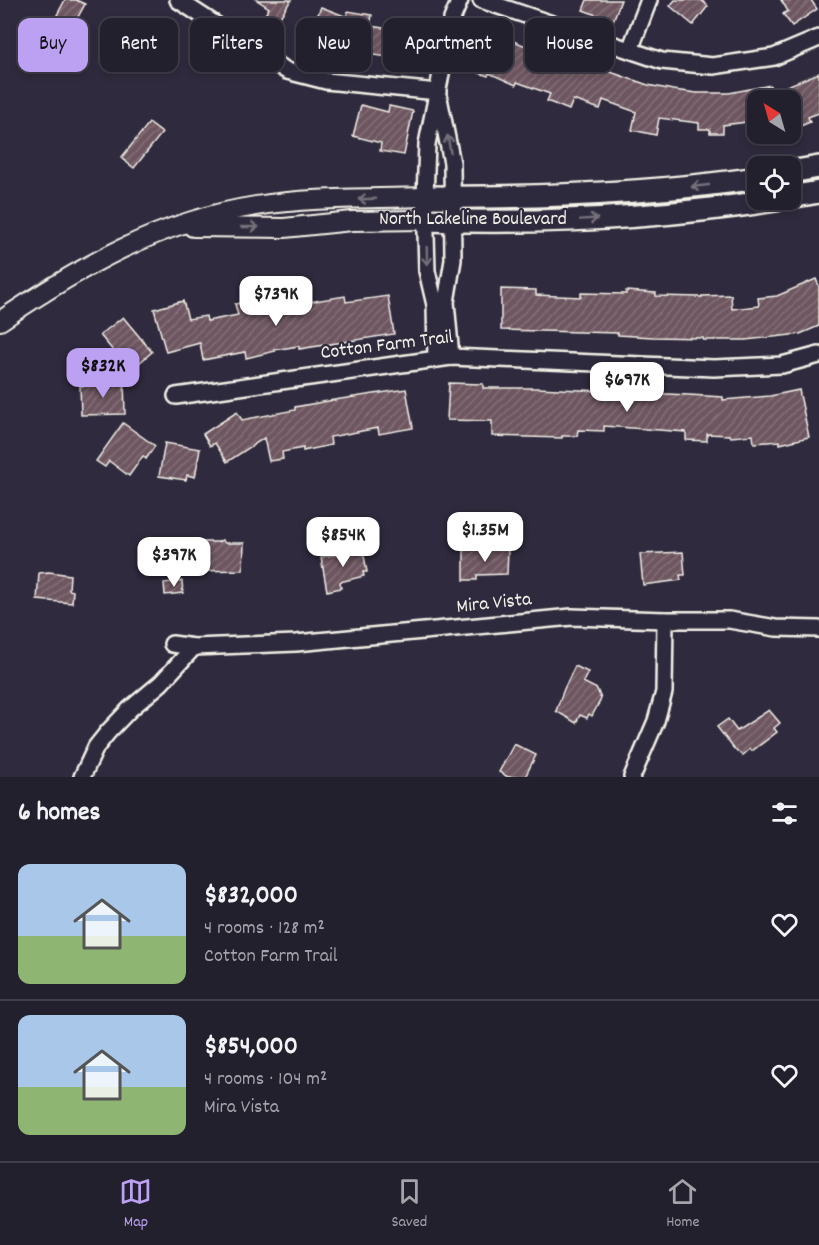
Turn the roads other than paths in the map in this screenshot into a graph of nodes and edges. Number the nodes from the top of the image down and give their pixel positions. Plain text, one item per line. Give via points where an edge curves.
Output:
1 (178, 0) edge
2 (459, 0) edge
3 (481, 0) edge
4 (649, 0) edge
5 (819, 38) edge
6 (630, 51) junction
7 (438, 92) junction
8 (819, 167) edge
9 (801, 170) edge
10 (747, 179) edge
11 (819, 192) edge
12 (801, 195) edge
13 (425, 197) junction
14 (452, 197) junction
15 (747, 205) edge
16 (425, 220) junction
17 (454, 221) junction
18 (170, 228) junction
19 (0, 321) edge
20 (819, 355) edge
21 (443, 358) junction
22 (176, 396) dead end
23 (665, 620) junction
24 (819, 629) edge
25 (172, 644) dead end
26 (194, 647) junction
27 (82, 777) edge
28 (632, 777) edge

1 - 7 street via 287,71 326,81
2 - 7 street
3 - 6 street
4 - 6 street
5 - 6 street via 774,57 713,66 662,62
7 - 13 street via 427,144
14 -> 7 street via 452,163
8 - 9 main road
10 -> 14 main road, North Lakeline Boulevard via 660,190
11 - 12 main road
13 - 14 main road, North Lakeline Boulevard
13 - 16 street
13 -> 18 street, North Lakeline Boulevard via 284,202 212,215
14 - 17 street
17 -> 15 main road, North Lakeline Boulevard via 578,219
16 - 17 main road, North Lakeline Boulevard
18 -> 16 street, North Lakeline Boulevard via 284,228 352,221
16 -> 21 street via 427,271
17 - 21 street
18 - 19 street, North Lakeline Boulevard via 101,258
20 - 21 street, Cotton Farm Trail via 782,365 714,368
21 - 22 street, Cotton Farm Trail
23 - 24 street, Mira Vista via 729,620 776,628
23 - 26 street, Mira Vista via 572,617 296,643
23 - 28 street via 664,693
25 - 26 street, Mira Vista
26 - 27 street via 108,732

